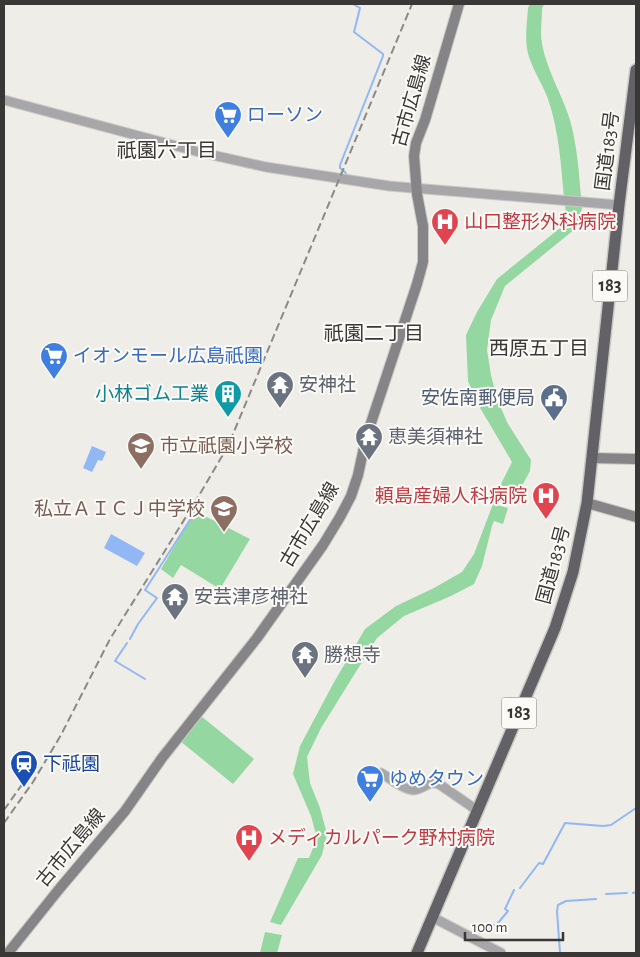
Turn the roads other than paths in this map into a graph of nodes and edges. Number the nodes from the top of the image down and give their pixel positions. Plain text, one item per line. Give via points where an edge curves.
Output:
1 (459, 4) edge
2 (636, 70) edge
3 (4, 100) edge
4 (417, 187) junction
5 (619, 205) junction
6 (592, 458) junction
7 (636, 459) edge
8 (587, 503) junction
9 (636, 517) edge
10 (381, 773) dead end
11 (478, 810) junction
12 (432, 917) junction
13 (8, 953) edge
14 (416, 953) edge
15 (501, 953) edge

1 - 4 main road, 古市広島線 via 416,143
2 - 5 highway, 国道183号 / 183
3 - 4 street via 253,165 358,182
4 - 5 street
4 - 13 main road, 古市広島線 via 423,226 423,262 366,438 356,482 340,517 257,638 125,810
5 - 6 highway, 国道183号 / 183
6 - 7 main road
6 - 8 highway, 国道183号 / 183
8 - 9 main road
8 - 11 highway, 国道183号 / 183 via 573,572 556,624
10 - 11 street via 413,790 434,782
11 - 12 highway, 国道183号 / 183
12 - 14 highway, 国道183号 / 183
12 - 15 street

